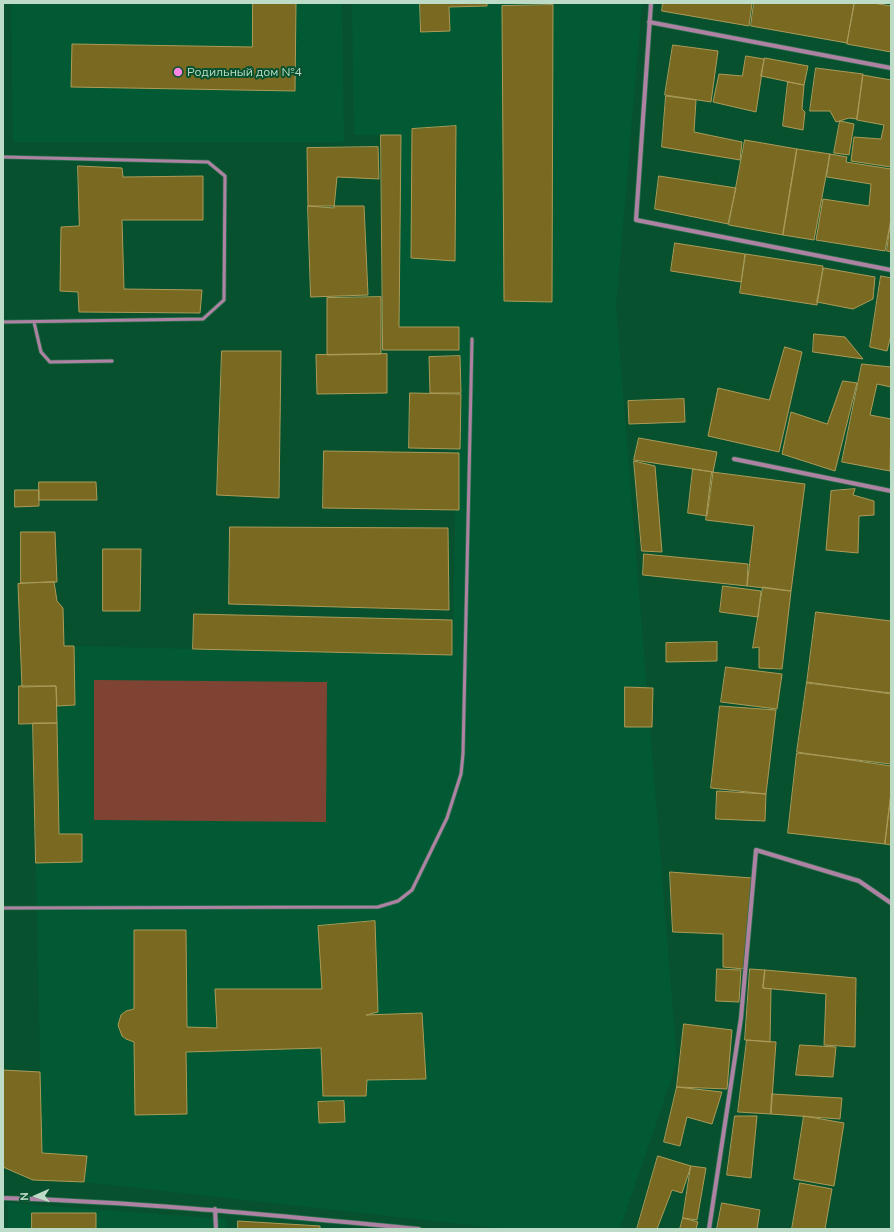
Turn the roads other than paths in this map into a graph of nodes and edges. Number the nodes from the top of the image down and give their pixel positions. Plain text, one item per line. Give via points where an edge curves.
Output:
1 (651, 3) edge
2 (649, 22) junction
3 (891, 68) edge
4 (3, 157) edge
5 (891, 270) edge
6 (3, 322) edge
7 (34, 322) junction
8 (472, 339) dead end
9 (112, 361) dead end
10 (734, 459) dead end
11 (891, 491) edge
12 (891, 903) edge
13 (3, 908) edge
14 (3, 1198) edge
15 (215, 1209) junction
16 (216, 1229) edge
17 (419, 1229) edge
18 (709, 1229) edge

1 - 2 street
2 - 3 street
2 - 5 street via 636,220
4 - 7 lane via 208,162 225,176 224,300 203,318
6 - 7 lane
7 - 9 lane via 41,352 50,362
8 - 13 lane via 461,774 448,818 412,890 398,902 378,907
10 - 11 street
12 - 18 street via 859,881 756,850 741,1018
14 - 15 street
15 - 16 street
15 - 17 street

